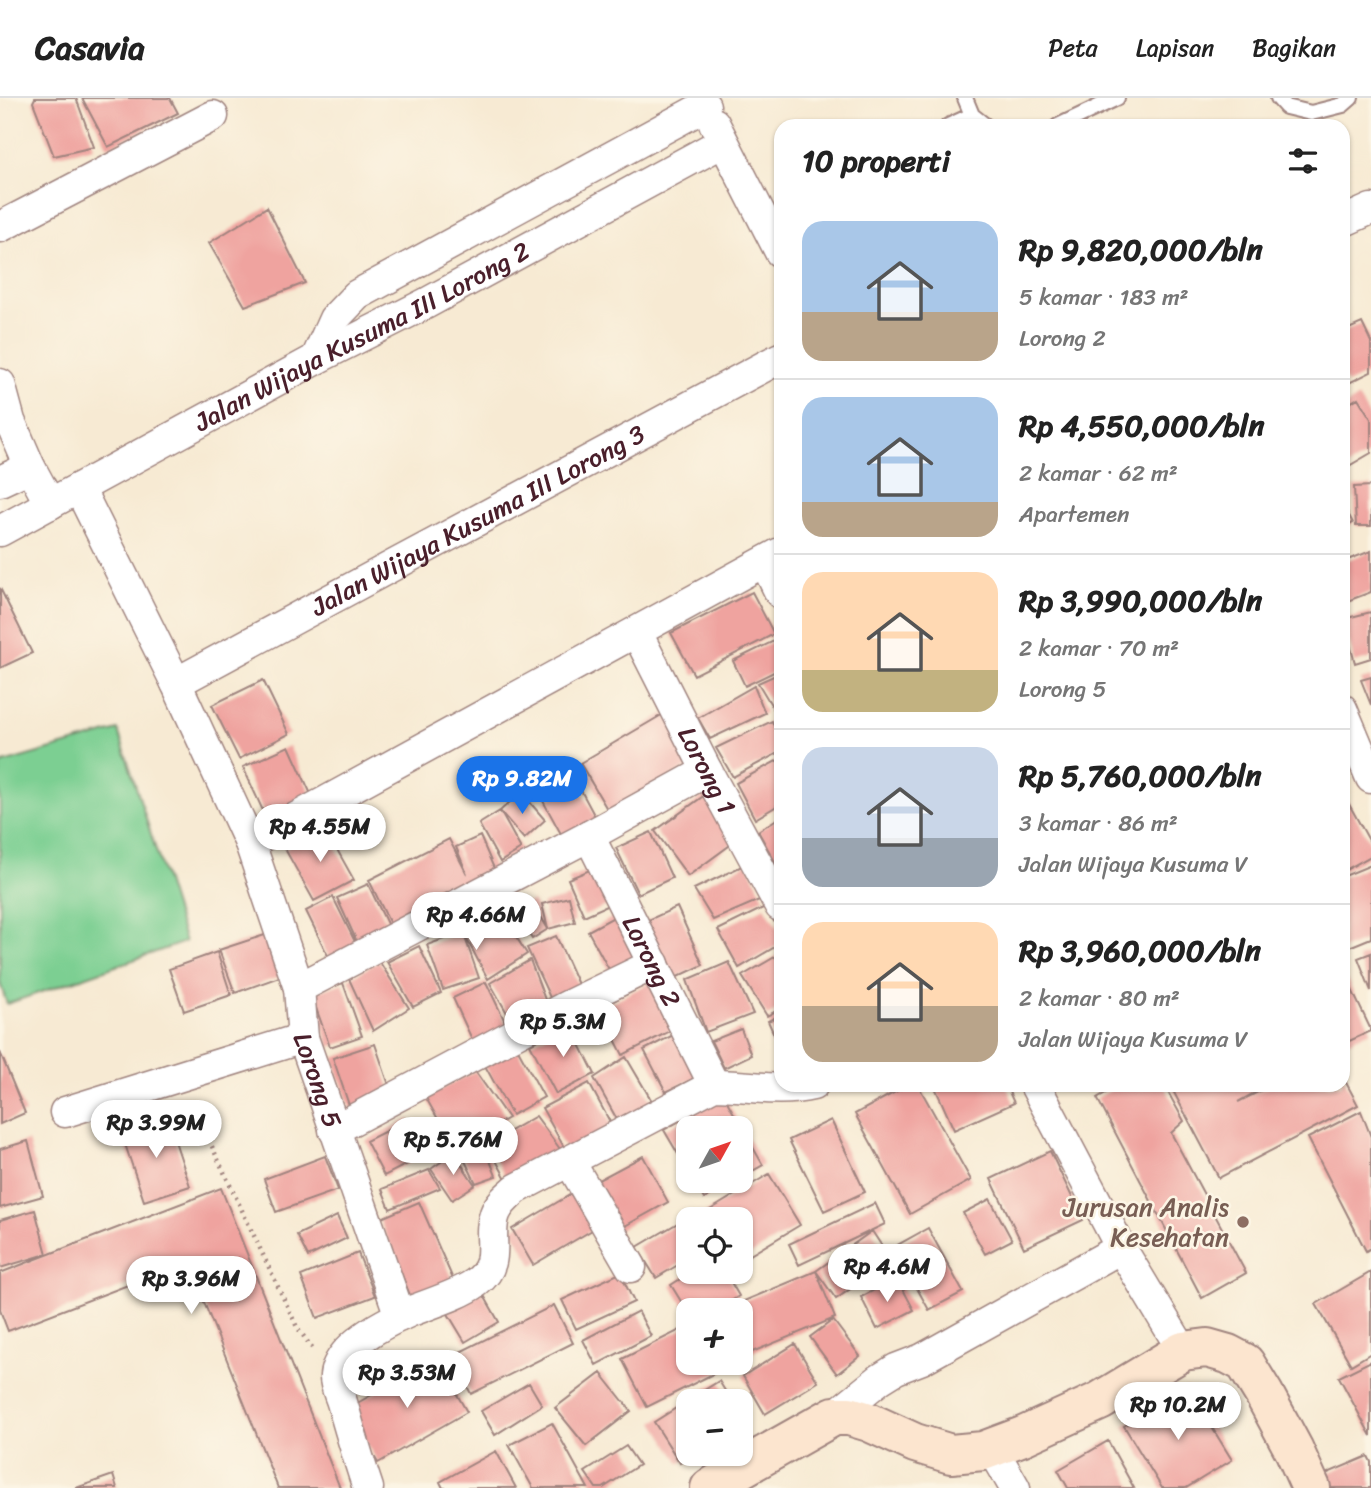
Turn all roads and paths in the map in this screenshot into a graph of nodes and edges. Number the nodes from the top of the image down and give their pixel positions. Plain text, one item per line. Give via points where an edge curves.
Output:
1 (965, 98) edge
2 (1117, 98) edge
3 (1278, 98) edge
4 (1351, 98) edge
5 (703, 102) edge
6 (972, 115) junction
7 (213, 117) dead end
8 (963, 119) edge
9 (977, 119) edge
10 (1073, 119) edge
11 (723, 142) junction
12 (1371, 209) edge
13 (1350, 218) edge
14 (0, 227) edge
15 (774, 240) edge
16 (316, 359) junction
17 (774, 361) edge
18 (0, 384) edge
19 (30, 467) junction
20 (0, 481) edge
21 (79, 488) junction
22 (50, 504) junction
23 (0, 531) edge
24 (773, 557) edge
25 (637, 633) junction
26 (176, 684) junction
27 (1350, 728) edge
28 (707, 771) junction
29 (1371, 778) edge
30 (589, 836) junction
31 (250, 843) junction
32 (774, 895) edge
33 (654, 964) junction
34 (299, 988) junction
35 (303, 1038) junction
36 (178, 1076) junction
37 (714, 1085) junction
38 (774, 1089) edge
39 (1039, 1092) edge
40 (65, 1112) dead end
41 (334, 1130) junction
42 (570, 1162) junction
43 (1121, 1248) junction
44 (631, 1267) dead end
45 (400, 1316) junction
46 (1184, 1351) junction
47 (335, 1377) junction
48 (834, 1416) junction
49 (992, 1448) junction
50 (368, 1488) edge
51 (710, 1488) edge
52 (1015, 1488) edge
53 (1311, 1488) edge

1 - 6 lane
2 - 10 lane
3 - 4 lane via 1286,107 1311,113 1343,105
5 - 11 street
5 - 16 street via 357,295 334,319
6 - 8 lane
6 - 9 lane
7 - 14 street
11 - 15 street
11 - 16 street, Jalan Wijaya Kusuma III Lorong 2
12 - 13 street
16 - 21 street, Jalan Wijaya Kusuma III Lorong 2
17 - 26 street, Jalan Wijaya Kusuma III Lorong 3
18 - 19 street
19 - 20 street
19 - 22 street
21 - 22 street, Jalan Wijaya Kusuma III Lorong 2
21 - 26 street, Lorong 5
22 - 23 street, Jalan Wijaya Kusuma III Lorong 2
24 - 25 street
25 - 28 street, Lorong 1
25 - 31 street
26 - 31 street, Lorong 5
27 - 29 street
28 - 30 street
28 - 32 street, Lorong 1
30 - 33 street, Lorong 2
30 - 34 street
31 - 34 street, Lorong 5
33 - 37 street, Lorong 2
33 - 41 street
34 - 35 street, Lorong 5
35 - 36 street
35 - 41 street, Lorong 5
36 - 40 street
36 - 47 path via 297,1327
37 - 38 street
37 - 42 street
39 - 43 street
41 - 45 street, Lorong 5
42 - 44 street
42 - 45 street via 516,1189 502,1202 495,1215 491,1265 477,1282
43 - 46 street
43 - 48 street via 888,1374
45 - 47 street via 349,1349
46 - 49 street via 1100,1401
46 - 53 street via 1207,1348 1245,1363
47 - 50 street
48 - 49 street via 869,1422 951,1454
48 - 51 street
49 - 52 street

